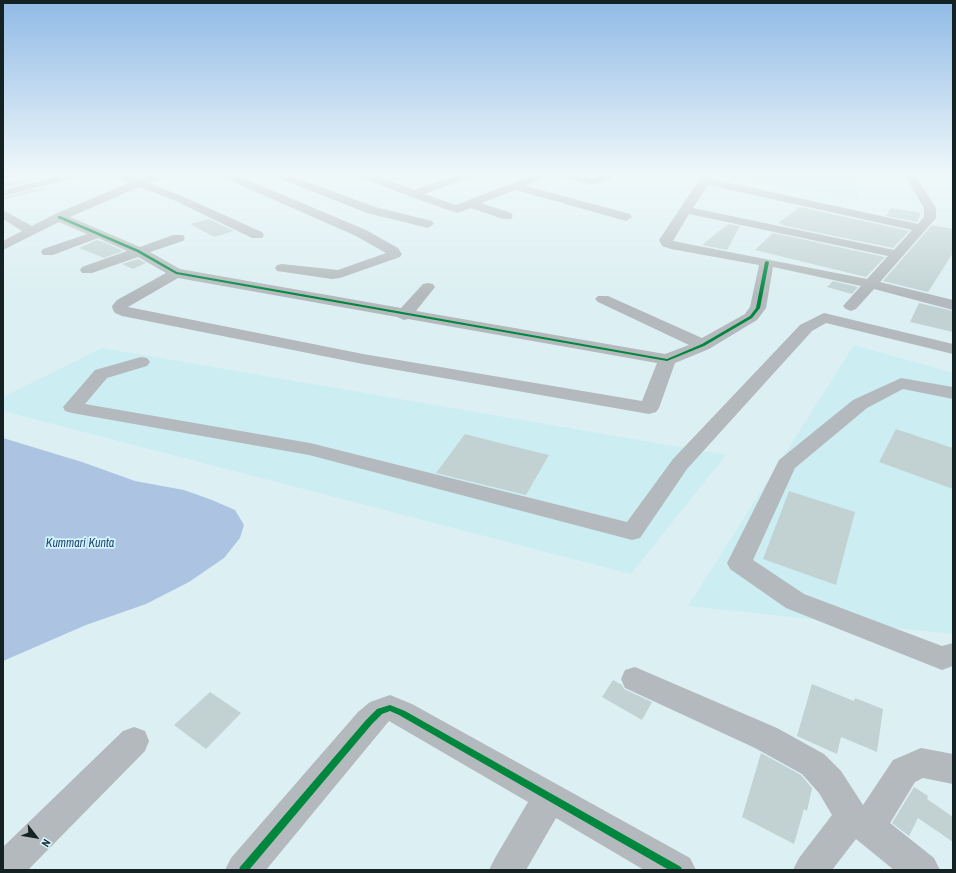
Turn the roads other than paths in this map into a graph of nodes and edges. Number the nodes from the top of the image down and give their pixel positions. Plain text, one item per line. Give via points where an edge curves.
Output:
1 (4, 215) edge
2 (66, 215) edge
3 (213, 215) edge
4 (319, 215) edge
5 (390, 215) edge
6 (503, 215) edge
7 (618, 215) edge
8 (683, 215) edge
9 (711, 215) edge
10 (860, 215) edge
11 (930, 215) edge
12 (507, 216) dead end
13 (626, 217) dead end
14 (59, 218) junction
15 (428, 224) dead end
16 (920, 228) junction
17 (32, 232) junction
18 (98, 234) junction
19 (258, 235) dead end
20 (178, 238) dead end
21 (3, 246) edge
22 (138, 251) junction
23 (48, 252) dead end
24 (896, 254) junction
25 (767, 262) junction
26 (282, 268) dead end
27 (86, 270) dead end
28 (176, 273) junction
29 (871, 284) junction
30 (428, 287) dead end
31 (603, 299) dead end
32 (953, 304) edge
33 (851, 306) dead end
34 (404, 315) junction
35 (703, 345) junction
36 (953, 349) edge
37 (667, 360) junction
38 (141, 362) dead end
39 (953, 393) edge
40 (953, 654) edge
41 (635, 679) dead end
42 (134, 741) dead end
43 (953, 768) edge
44 (550, 797) junction
45 (860, 822) junction
46 (4, 870) edge
47 (243, 870) edge
48 (507, 870) edge
49 (678, 870) edge
50 (811, 870) edge
51 (922, 870) edge

1 - 17 street
2 - 14 street
3 - 19 street
4 - 26 street via 361,233 393,250 395,254 332,275
5 - 15 street
6 - 12 street
7 - 13 street
8 - 25 street via 666,240 667,243
9 - 24 street
10 - 16 street
11 - 16 street
14 - 17 street
14 - 18 street
16 - 24 street
17 - 21 street
18 - 22 street
18 - 23 street
20 - 22 street
22 - 27 street
22 - 28 street
24 - 29 street
25 - 29 street
25 - 35 street via 758,308 751,317
28 - 34 street
28 - 37 street via 122,303 121,310 363,359 649,408
29 - 32 street
29 - 33 street
30 - 34 street
31 - 35 street
34 - 37 street
35 - 37 street
36 - 38 street via 824,318 806,328 680,464 632,532 310,449 72,407 101,374
39 - 40 street via 901,383 860,404 786,465 739,563 795,601 942,658
41 - 45 street via 766,738 812,764 830,782
42 - 46 street
43 - 45 street via 921,762 904,771
44 - 47 street via 402,713 390,708 380,710
44 - 48 street
44 - 49 street
45 - 50 street
45 - 51 street

